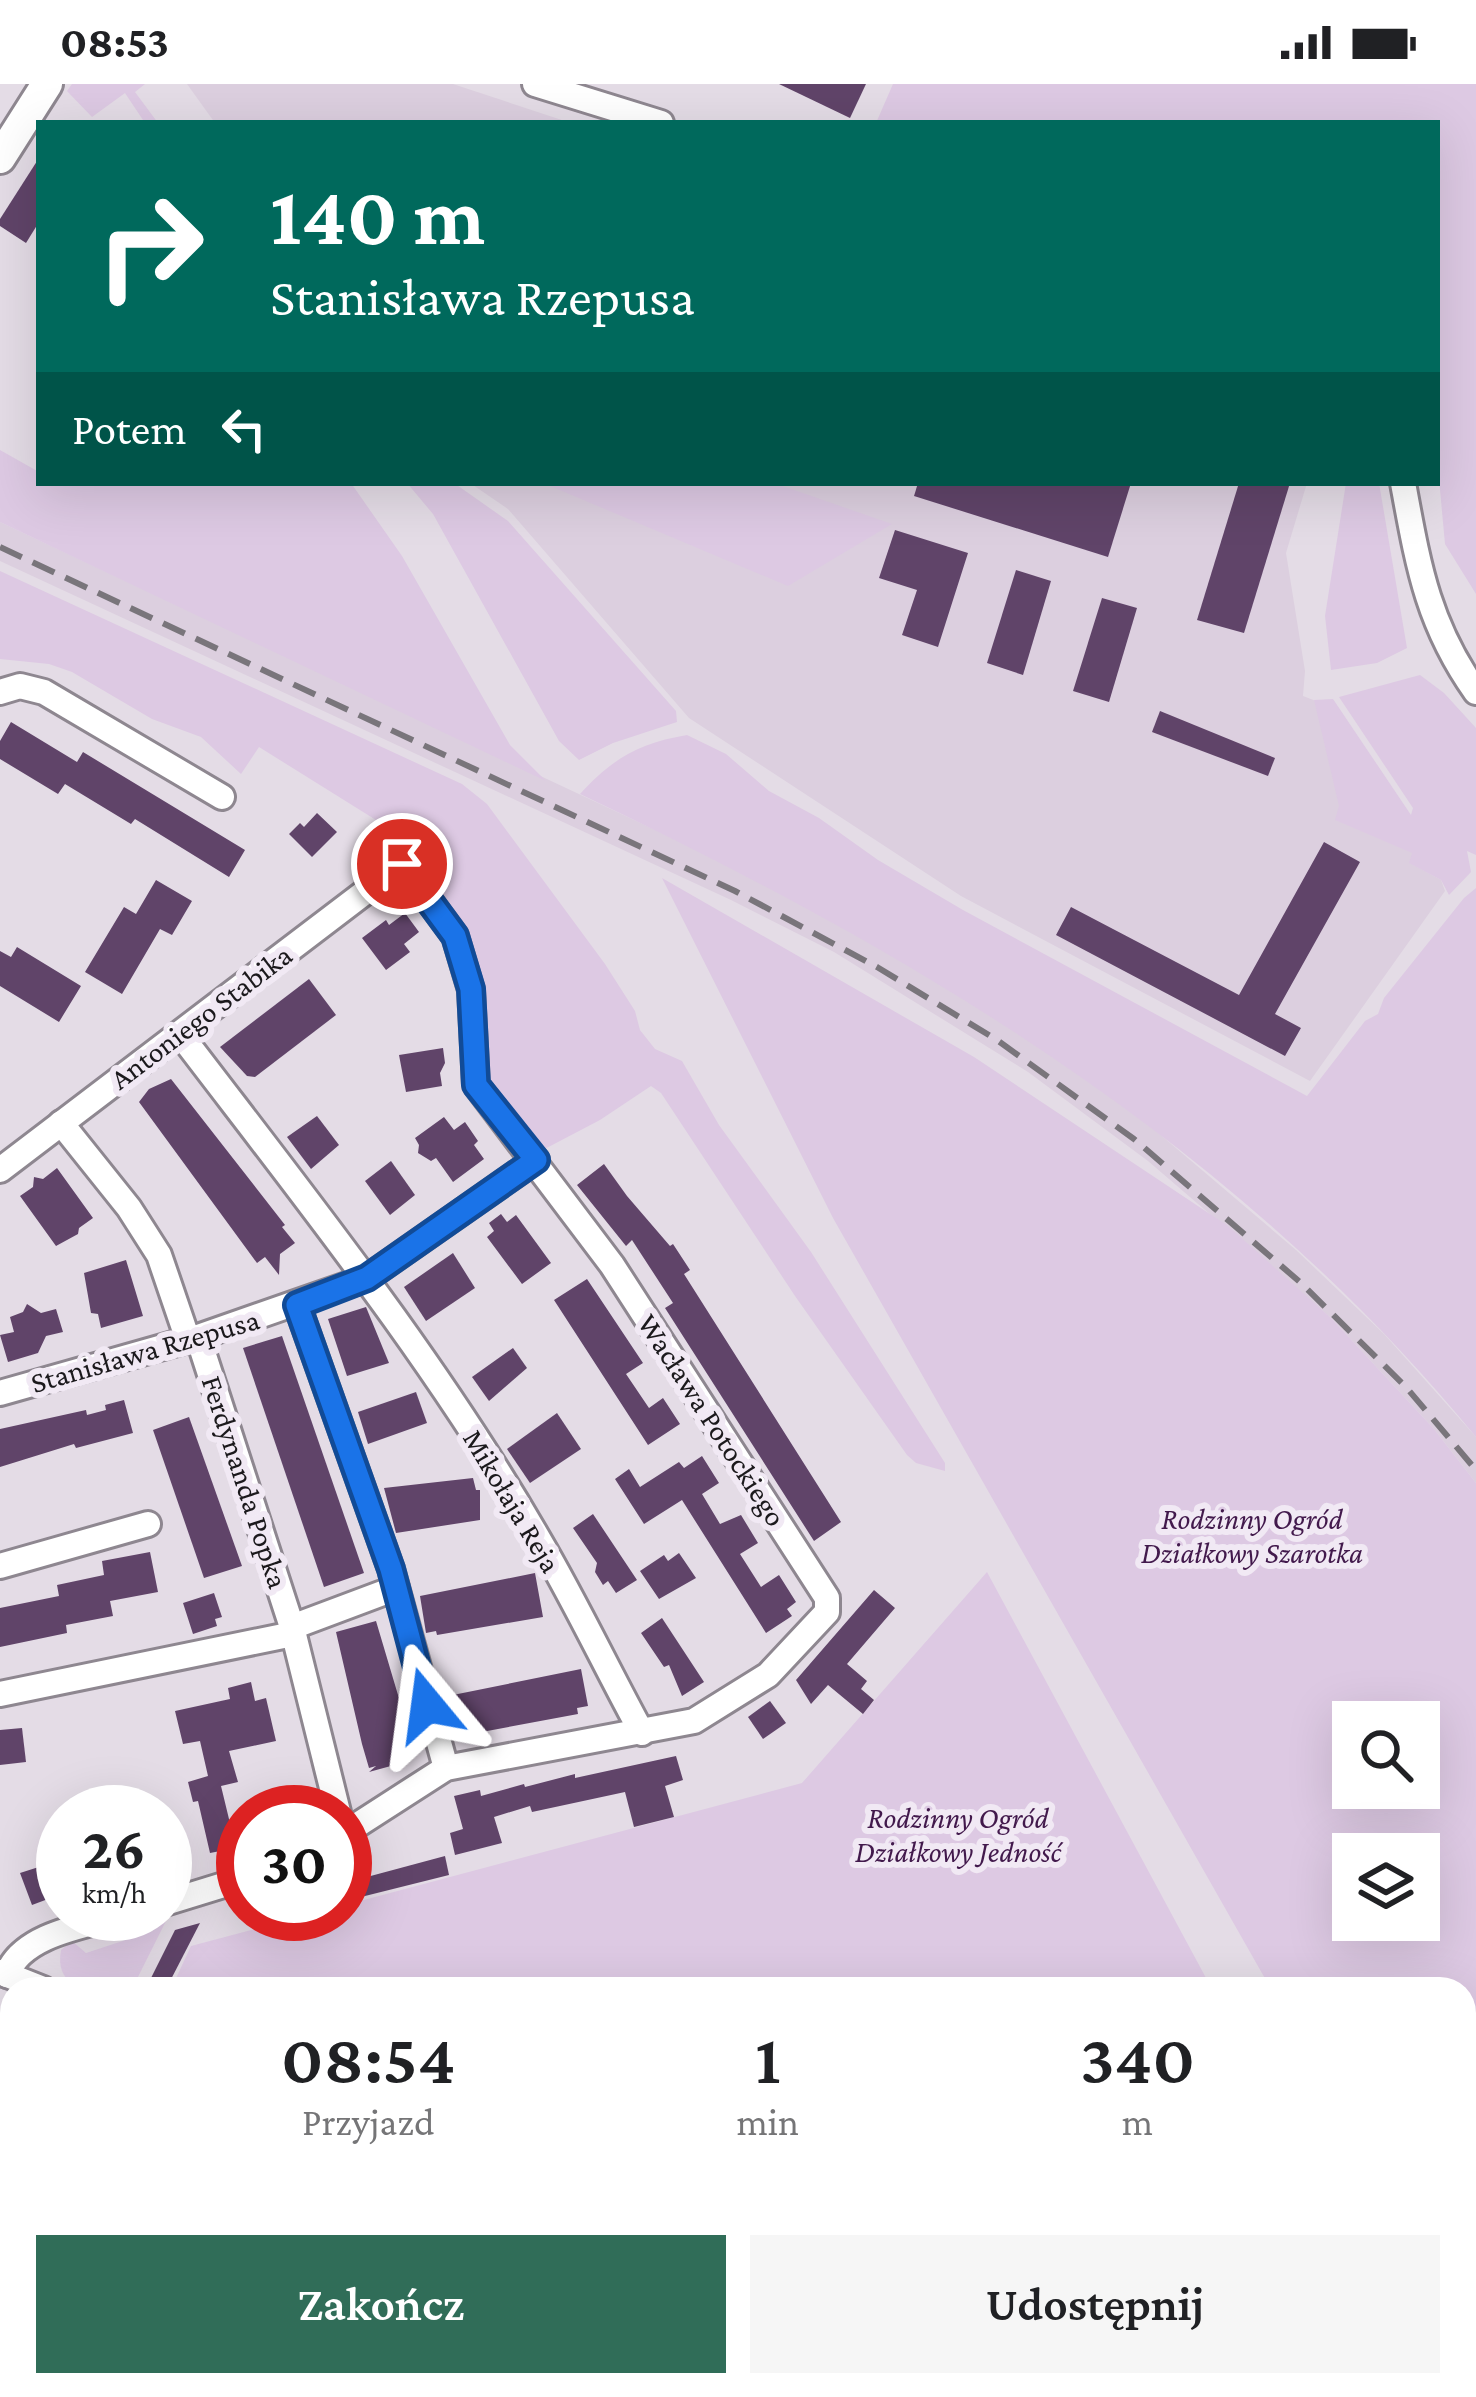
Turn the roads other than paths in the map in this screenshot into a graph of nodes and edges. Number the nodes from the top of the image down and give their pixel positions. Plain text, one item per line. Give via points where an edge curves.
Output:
1 (47, 84) edge
2 (535, 84) edge
3 (651, 120) edge
4 (0, 158) edge
5 (1403, 486) edge
6 (0, 692) edge
7 (1476, 692) edge
8 (222, 797) dead end
9 (402, 864) joint
10 (180, 1034) junction
11 (61, 1123) junction
12 (536, 1160) junction
13 (0, 1170) edge
14 (367, 1278) junction
15 (297, 1305) junction
16 (193, 1338) junction
17 (0, 1393) edge
18 (148, 1524) dead end
19 (0, 1566) edge
20 (396, 1588) junction
21 (292, 1631) junction
22 (0, 1694) edge
23 (642, 1733) junction
24 (446, 1768) junction
25 (331, 1785) edge
26 (372, 1816) edge
27 (40, 1941) edge
28 (3, 1974) edge

1 - 4 street
2 - 3 street
5 - 7 street via 1430,608
6 - 8 street via 44,692
9 - 10 street, Antoniego Stabika
9 - 12 street, Wacława Potockiego via 455,936 471,989 476,1085
10 - 11 street, Antoniego Stabika
10 - 14 street, Mikołaja Reja
11 - 13 street, Antoniego Stabika
11 - 16 street, Ferdynanda Popka via 159,1255
12 - 14 street, Stanisława Rzepusa
12 - 23 street, Wacława Potockiego via 613,1265 827,1598 827,1612 768,1676 694,1721
14 - 15 street, Stanisława Rzepusa
14 - 23 street, Mikołaja Reja via 540,1540
15 - 16 street, Stanisława Rzepusa
15 - 20 street
16 - 17 street, Stanisława Rzepusa
16 - 21 street, Ferdynanda Popka
18 - 19 street
20 - 21 street
20 - 24 street
21 - 22 street
21 - 25 street, Ferdynanda Popka
23 - 24 street, Wacława Potockiego
24 - 26 street
27 - 28 street

